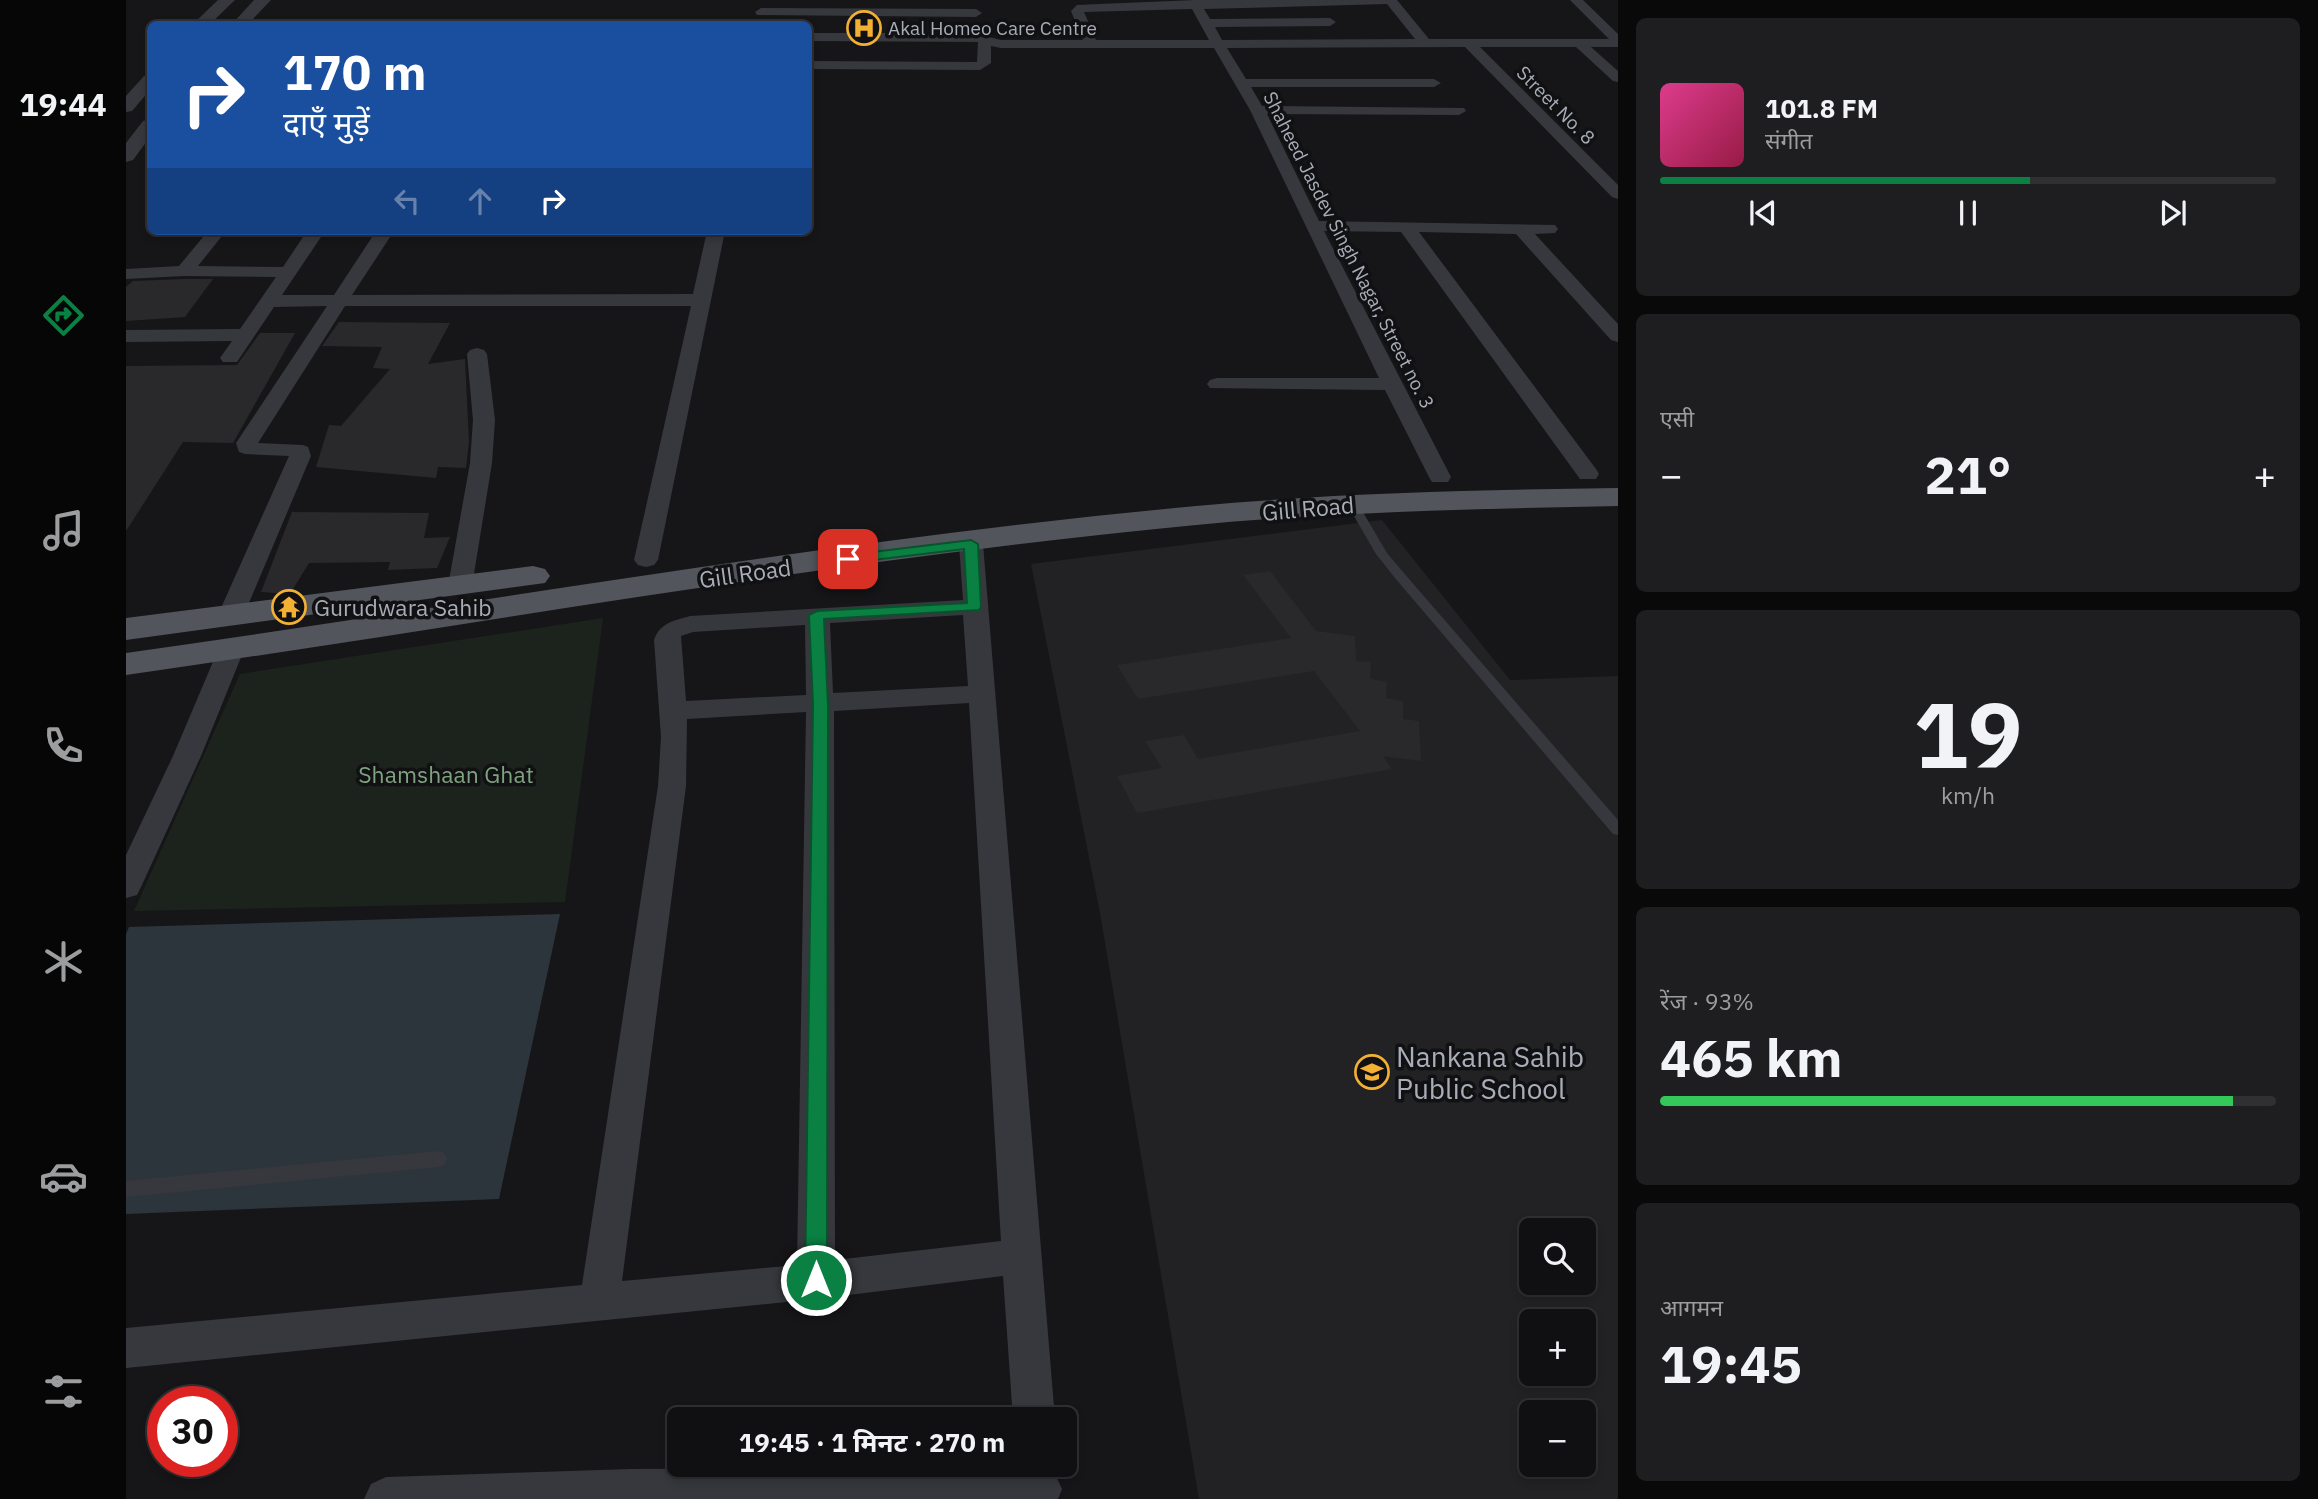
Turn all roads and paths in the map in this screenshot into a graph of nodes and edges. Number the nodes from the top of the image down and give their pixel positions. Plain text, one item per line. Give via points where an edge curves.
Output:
1 (226, 0) edge
2 (263, 0) edge
3 (1390, 0) edge
4 (1576, 0) edge
5 (1285, 1) edge
6 (1195, 4) junction
7 (761, 12) edge
8 (976, 13) dead end
9 (204, 21) edge
10 (243, 21) edge
11 (1330, 22) dead end
12 (1206, 23) junction
13 (812, 37) edge
14 (985, 39) junction
15 (1618, 42) edge
16 (1091, 43) junction
17 (1217, 43) junction
18 (1425, 43) junction
19 (1468, 43) junction
20 (1580, 44) junction
21 (812, 65) edge
22 (1618, 78) edge
23 (147, 83) edge
24 (1242, 83) junction
25 (1434, 83) dead end
26 (126, 107) edge
27 (1257, 110) junction
28 (1459, 111) dead end
29 (147, 129) edge
30 (126, 156) edge
31 (1618, 194) edge
32 (1313, 226) junction
33 (1407, 228) junction
34 (1521, 229) junction
35 (1549, 229) dead end
36 (214, 235) edge
37 (314, 235) edge
38 (382, 235) edge
39 (715, 235) edge
40 (184, 271) junction
41 (288, 272) junction
42 (126, 274) edge
43 (703, 300) junction
44 (268, 301) junction
45 (340, 302) junction
46 (245, 335) junction
47 (126, 336) edge
48 (1618, 336) edge
49 (477, 354) dead end
50 (230, 358) dead end
51 (1217, 384) dead end
52 (1392, 384) junction
53 (1603, 474) edge
54 (1440, 477) junction
55 (1618, 497) edge
56 (1353, 504) junction
57 (971, 544) junction
58 (646, 560) junction
59 (460, 586) junction
60 (974, 607) junction
61 (817, 615) junction
62 (230, 617) junction
63 (126, 629) edge
64 (231, 650) junction
65 (126, 664) edge
66 (981, 694) junction
67 (820, 705) junction
68 (672, 711) junction
69 (1618, 830) edge
70 (126, 887) edge
71 (438, 1159) dead end
72 (126, 1189) edge
73 (1021, 1256) junction
74 (816, 1280) junction
75 (599, 1301) junction
76 (126, 1348) edge
77 (1033, 1407) edge
78 (1039, 1484) edge
79 (386, 1499) edge

1 - 9 street
2 - 10 street
3 - 5 street
3 - 18 street
4 - 15 street
5 - 6 street
6 - 12 street, Shaheed Jasdev Singh Nagar, Street no. 3
6 - 16 street via 1077,9
7 - 8 street
11 - 12 street
12 - 17 street, Shaheed Jasdev Singh Nagar, Street no. 3
13 - 14 street
14 - 16 street via 996,43
14 - 21 street via 980,66
15 - 20 street
16 - 17 street
17 - 18 street
17 - 24 street, Shaheed Jasdev Singh Nagar, Street no. 3
18 - 19 street
19 - 20 street
19 - 31 street, Street No. 8
20 - 22 street
23 - 26 street
24 - 25 street
24 - 27 street, Shaheed Jasdev Singh Nagar, Street no. 3
27 - 28 street
27 - 32 street, Shaheed Jasdev Singh Nagar, Street no. 3
29 - 30 street
32 - 33 street
32 - 52 street, Shaheed Jasdev Singh Nagar, Street no. 3
33 - 34 street
33 - 53 street
34 - 35 street
34 - 48 street
36 - 40 street
37 - 41 street
38 - 45 street
39 - 43 street
40 - 41 street
40 - 42 street
41 - 44 street
43 - 45 street
43 - 58 street
44 - 45 street
44 - 46 street
45 - 62 street via 247,443 253,449 295,450 300,456
46 - 47 street
46 - 50 street
49 - 59 street via 484,408 482,453
51 - 52 street
52 - 54 street, Shaheed Jasdev Singh Nagar, Street no. 3
53 - 54 main road, Gill Road
54 - 58 main road, Gill Road via 1261,487 1040,510
55 - 56 main road, Gill Road
56 - 57 main road, Gill Road via 1137,522
56 - 69 lane via 1399,575
57 - 60 street
57 - 64 main road, Gill Road via 550,600
58 - 59 main road, Gill Road
59 - 62 main road, Gill Road
60 - 61 street
60 - 66 street
61 - 67 street
61 - 68 street via 690,624 670,631
62 - 63 main road, Gill Road
64 - 65 main road, Gill Road
64 - 70 street
66 - 67 street
66 - 73 street
67 - 68 street
67 - 74 street
68 - 75 street via 672,786
71 - 72 lane
73 - 74 street
73 - 77 street
74 - 75 street
75 - 76 street
78 - 79 street via 526,1491

